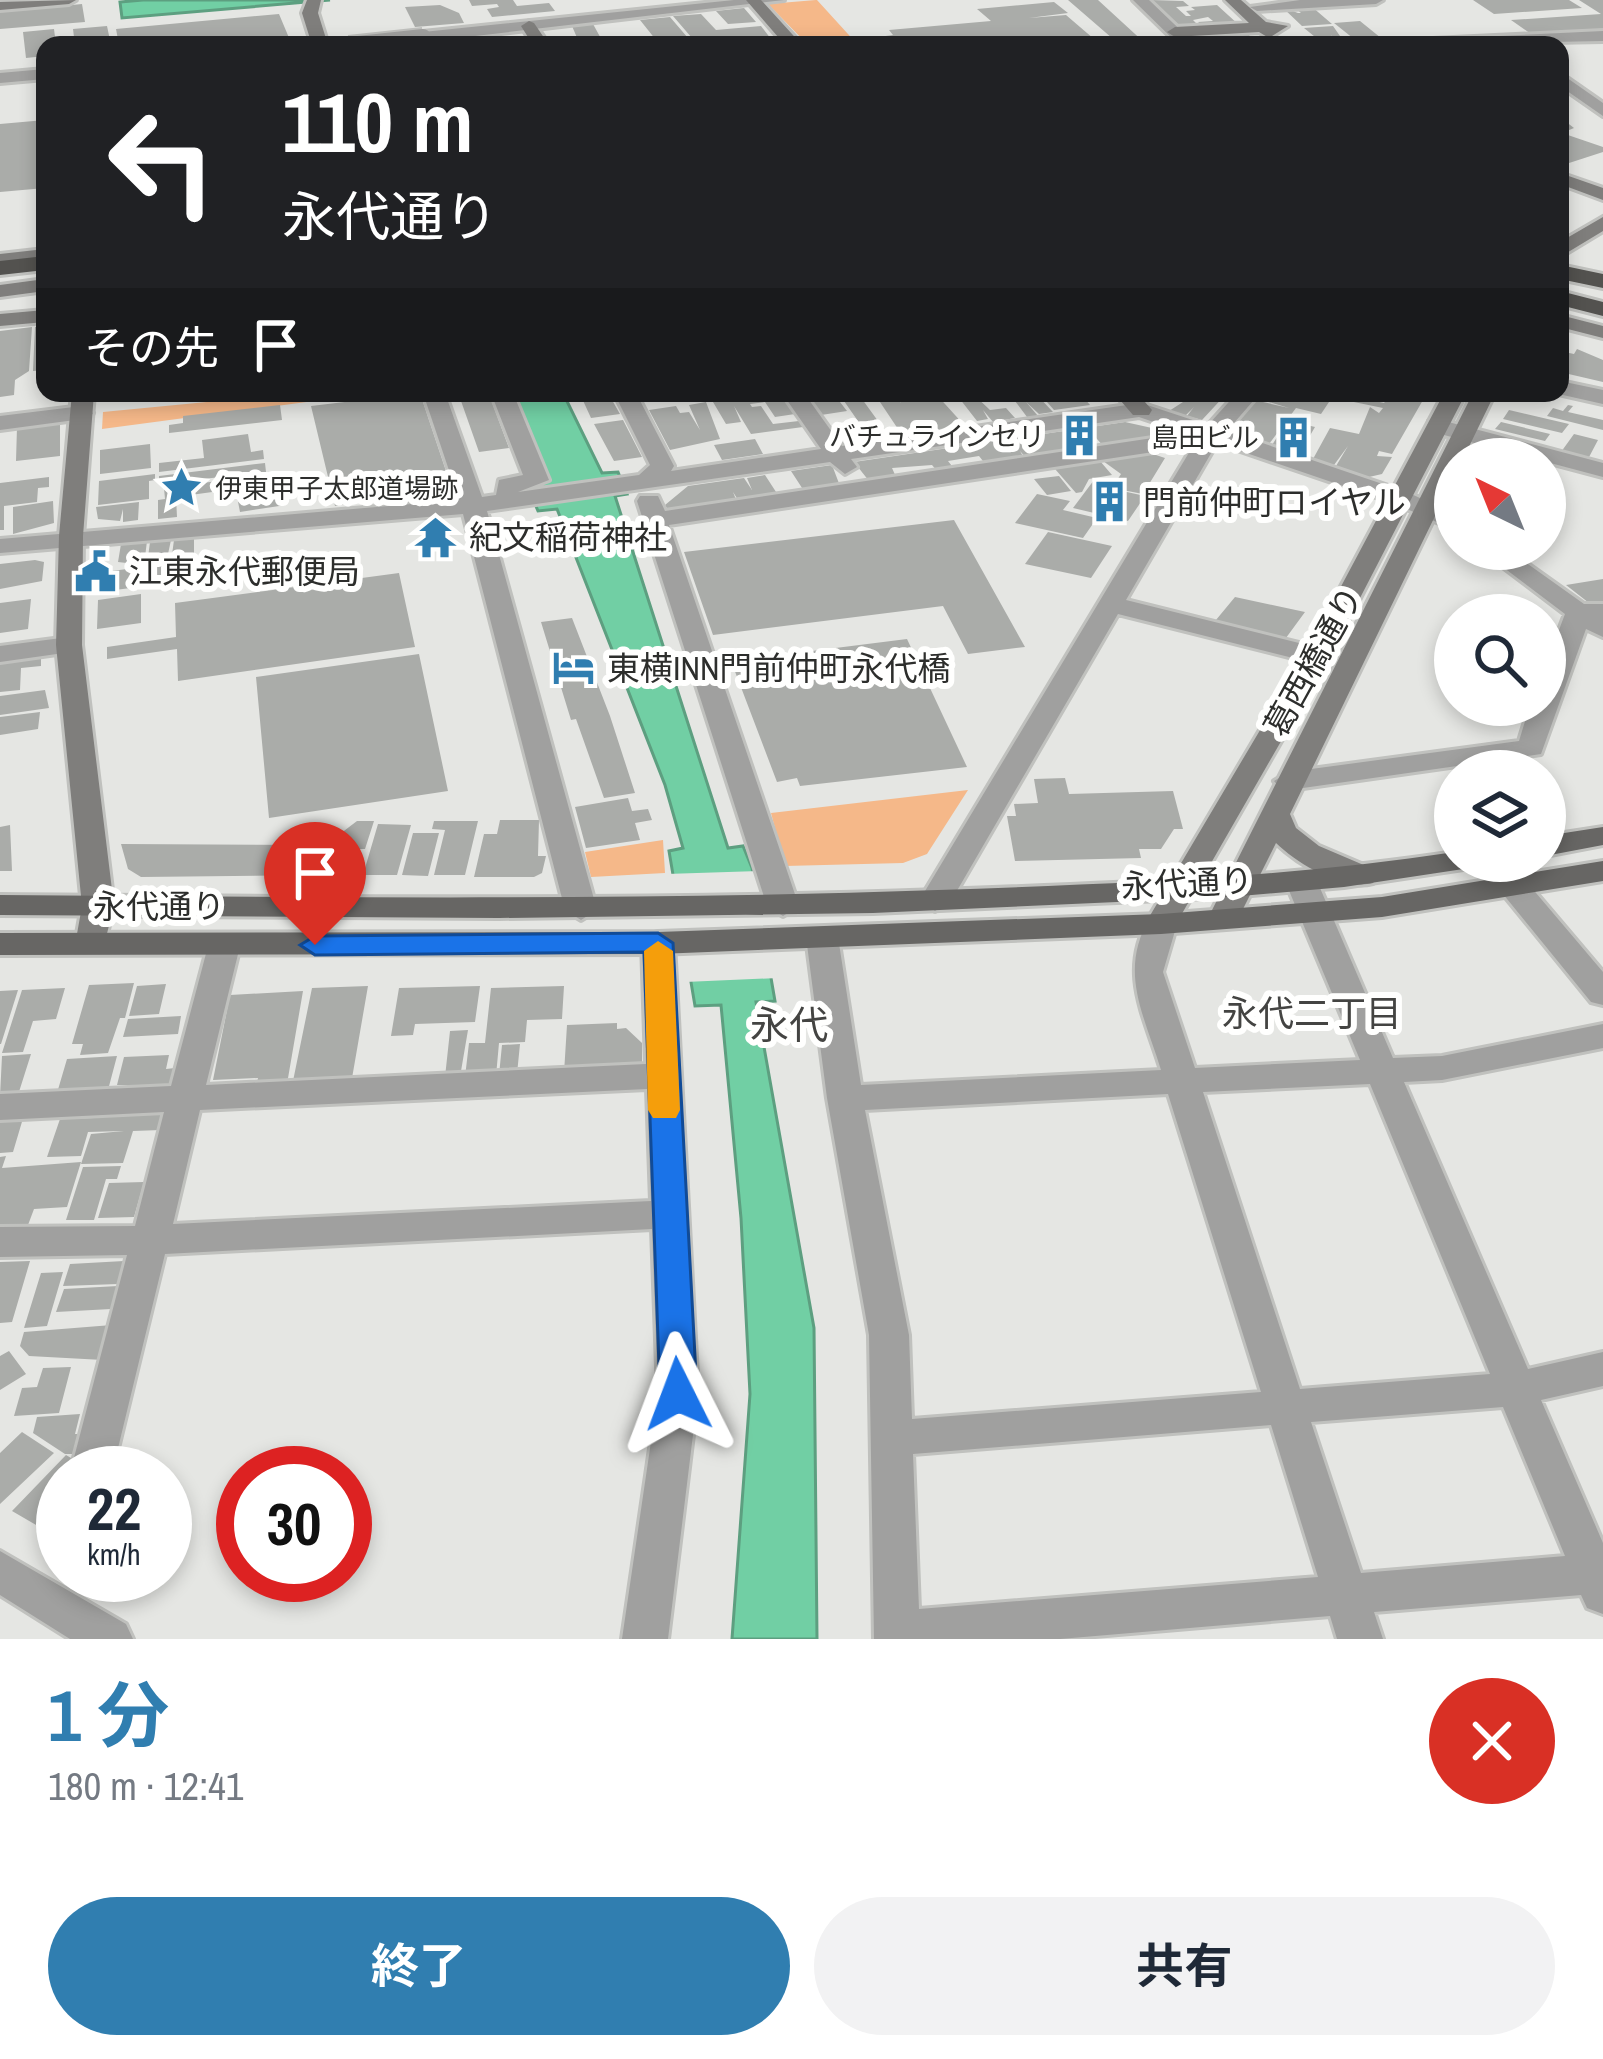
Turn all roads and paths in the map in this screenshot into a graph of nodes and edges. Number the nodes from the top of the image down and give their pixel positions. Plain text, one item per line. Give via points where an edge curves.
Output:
1 (69, 0) edge
2 (777, 0) edge
3 (1140, 0) edge
4 (1232, 0) edge
5 (1376, 0) edge
6 (314, 1) edge
7 (753, 1) edge
8 (1253, 3) edge
9 (0, 6) edge
10 (529, 26) junction
11 (1278, 34) edge
12 (1603, 35) edge
13 (317, 36) edge
14 (433, 36) edge
15 (535, 36) edge
16 (786, 36) edge
17 (1179, 36) edge
18 (1240, 36) edge
19 (1569, 38) edge
20 (36, 75) edge
21 (0, 78) edge
22 (1569, 85) edge
23 (1603, 111) edge
24 (1569, 184) edge
25 (1569, 195) edge
26 (1602, 207) edge
27 (1569, 224) edge
28 (1569, 242) edge
29 (36, 260) edge
30 (0, 264) edge
31 (1569, 274) edge
32 (36, 280) edge
33 (1603, 281) edge
34 (0, 285) edge
35 (1569, 289) edge
36 (1603, 296) edge
37 (1569, 304) edge
38 (1603, 312) edge
39 (36, 317) edge
40 (0, 320) edge
41 (1569, 323) edge
42 (1603, 332) edge
43 (1569, 390) edge
44 (1603, 398) edge
45 (437, 402) edge
46 (506, 402) edge
47 (630, 402) edge
48 (800, 402) edge
49 (1127, 402) edge
50 (1135, 402) edge
51 (1241, 402) edge
52 (1454, 402) edge
53 (1476, 402) edge
54 (83, 403) edge
55 (0, 423) edge
56 (1451, 430) junction
57 (1210, 436) junction
58 (836, 454) junction
59 (1603, 470) edge
60 (633, 485) junction
61 (860, 490) junction
62 (518, 496) junction
63 (1414, 503) junction
64 (473, 506) junction
65 (1434, 513) edge
66 (656, 520) junction
67 (71, 536) junction
68 (0, 546) edge
69 (1525, 570) edge
70 (1110, 604) junction
71 (1591, 611) edge
72 (1603, 629) edge
73 (69, 645) junction
74 (0, 654) edge
75 (1317, 656) junction
76 (1566, 662) edge
77 (1538, 726) edge
78 (1281, 796) junction
79 (1603, 836) edge
80 (1566, 842) edge
81 (1434, 865) edge
82 (1603, 871) edge
83 (1362, 876) junction
84 (1238, 886) junction
85 (1514, 886) junction
86 (1182, 890) junction
87 (1308, 898) junction
88 (935, 901) junction
89 (0, 905) edge
90 (98, 906) junction
91 (773, 906) junction
92 (581, 910) junction
93 (1223, 920) junction
94 (1161, 924) junction
95 (662, 931) junction
96 (822, 937) junction
97 (0, 944) edge
98 (91, 945) junction
99 (224, 946) junction
100 (1603, 994) edge
101 (1603, 1036) edge
102 (1382, 1072) junction
103 (663, 1076) junction
104 (1184, 1083) junction
105 (186, 1097) junction
106 (845, 1098) junction
107 (0, 1107) edge
108 (668, 1214) junction
109 (148, 1240) junction
110 (0, 1242) edge
111 (1603, 1369) edge
112 (1514, 1389) junction
113 (1287, 1407) junction
114 (893, 1438) junction
115 (98, 1446) edge
116 (0, 1571) edge
117 (1600, 1581) edge
118 (36, 1582) edge
119 (1346, 1594) junction
120 (75, 1602) edge
121 (897, 1636) edge
122 (110, 1639) edge
123 (645, 1639) edge
124 (1360, 1639) edge

1 - 9 main road
2 - 7 street
3 - 17 street
4 - 11 main road
5 - 8 street
6 - 13 main road
7 - 10 street
7 - 16 main road
8 - 11 main road
10 - 14 street, bridge
10 - 15 main road
11 - 18 main road
12 - 19 street
20 - 21 street
22 - 23 street
24 - 26 main road
25 - 26 main road
26 - 27 main road
26 - 28 main road
29 - 30 highway
31 - 33 highway
32 - 34 highway
35 - 36 highway
37 - 38 highway
39 - 40 main road
41 - 42 main road
43 - 44 street
45 - 64 street
46 - 62 street via 537,480 507,484
47 - 60 street via 662,466
48 - 58 street
49 - 58 street
50 - 57 street
51 - 57 street
52 - 56 main road, 葛西橋通り
53 - 56 main road, 葛西橋通り
54 - 55 street
54 - 67 main road
56 - 59 street
56 - 63 main road, 葛西橋通り
57 - 61 street
57 - 63 street
57 - 70 street
58 - 60 street
58 - 61 street
60 - 62 street
60 - 66 street
61 - 66 street
62 - 64 street
63 - 65 street
63 - 75 main road, 葛西橋通り
63 - 78 main road, 葛西橋通り
64 - 67 street
64 - 92 street
66 - 91 street
67 - 68 street
67 - 73 main road
69 - 71 street
70 - 75 street
70 - 88 street
71 - 72 street
71 - 76 street
73 - 74 street
73 - 90 main road
75 - 86 main road, 葛西橋通り
77 - 78 street via 1531,748
78 - 83 main road via 1276,823 1292,842
78 - 84 main road, 葛西橋通り
79 - 80 main road
81 - 83 main road, 永代通り
82 - 85 main road, 永代通り
83 - 87 main road, 永代通り
84 - 86 main road, 永代通り
84 - 87 main road, 永代通り
84 - 93 main road, 葛西橋通り
85 - 87 main road, 永代通り
85 - 100 street
86 - 88 main road, 永代通り
86 - 94 main road, 葛西橋通り
87 - 93 main road, 永代通り
87 - 102 street
88 - 91 main road, 永代通り
89 - 90 main road, 永代通り
90 - 92 main road, 永代通り
90 - 98 main road
91 - 95 main road, 永代通り
92 - 95 main road, 永代通り
93 - 94 main road, 永代通り
94 - 96 main road, 永代通り
94 - 104 street via 1147,972
95 - 96 main road, 永代通り
95 - 99 main road, 永代通り
95 - 103 street
96 - 106 street
97 - 98 main road, 永代通り
98 - 99 main road, 永代通り
99 - 105 street
101 - 102 street
102 - 104 street
102 - 112 street
103 - 105 street
103 - 108 street
104 - 106 street
104 - 113 street
105 - 107 street
105 - 109 street
106 - 114 street via 889,1335
108 - 109 street
108 - 123 street via 678,1394
109 - 110 street
109 - 115 street
111 - 112 street
112 - 113 street
112 - 117 street
113 - 114 street
113 - 119 street
114 - 121 street
116 - 118 street
117 - 119 street
119 - 121 street
119 - 124 street
120 - 122 street

